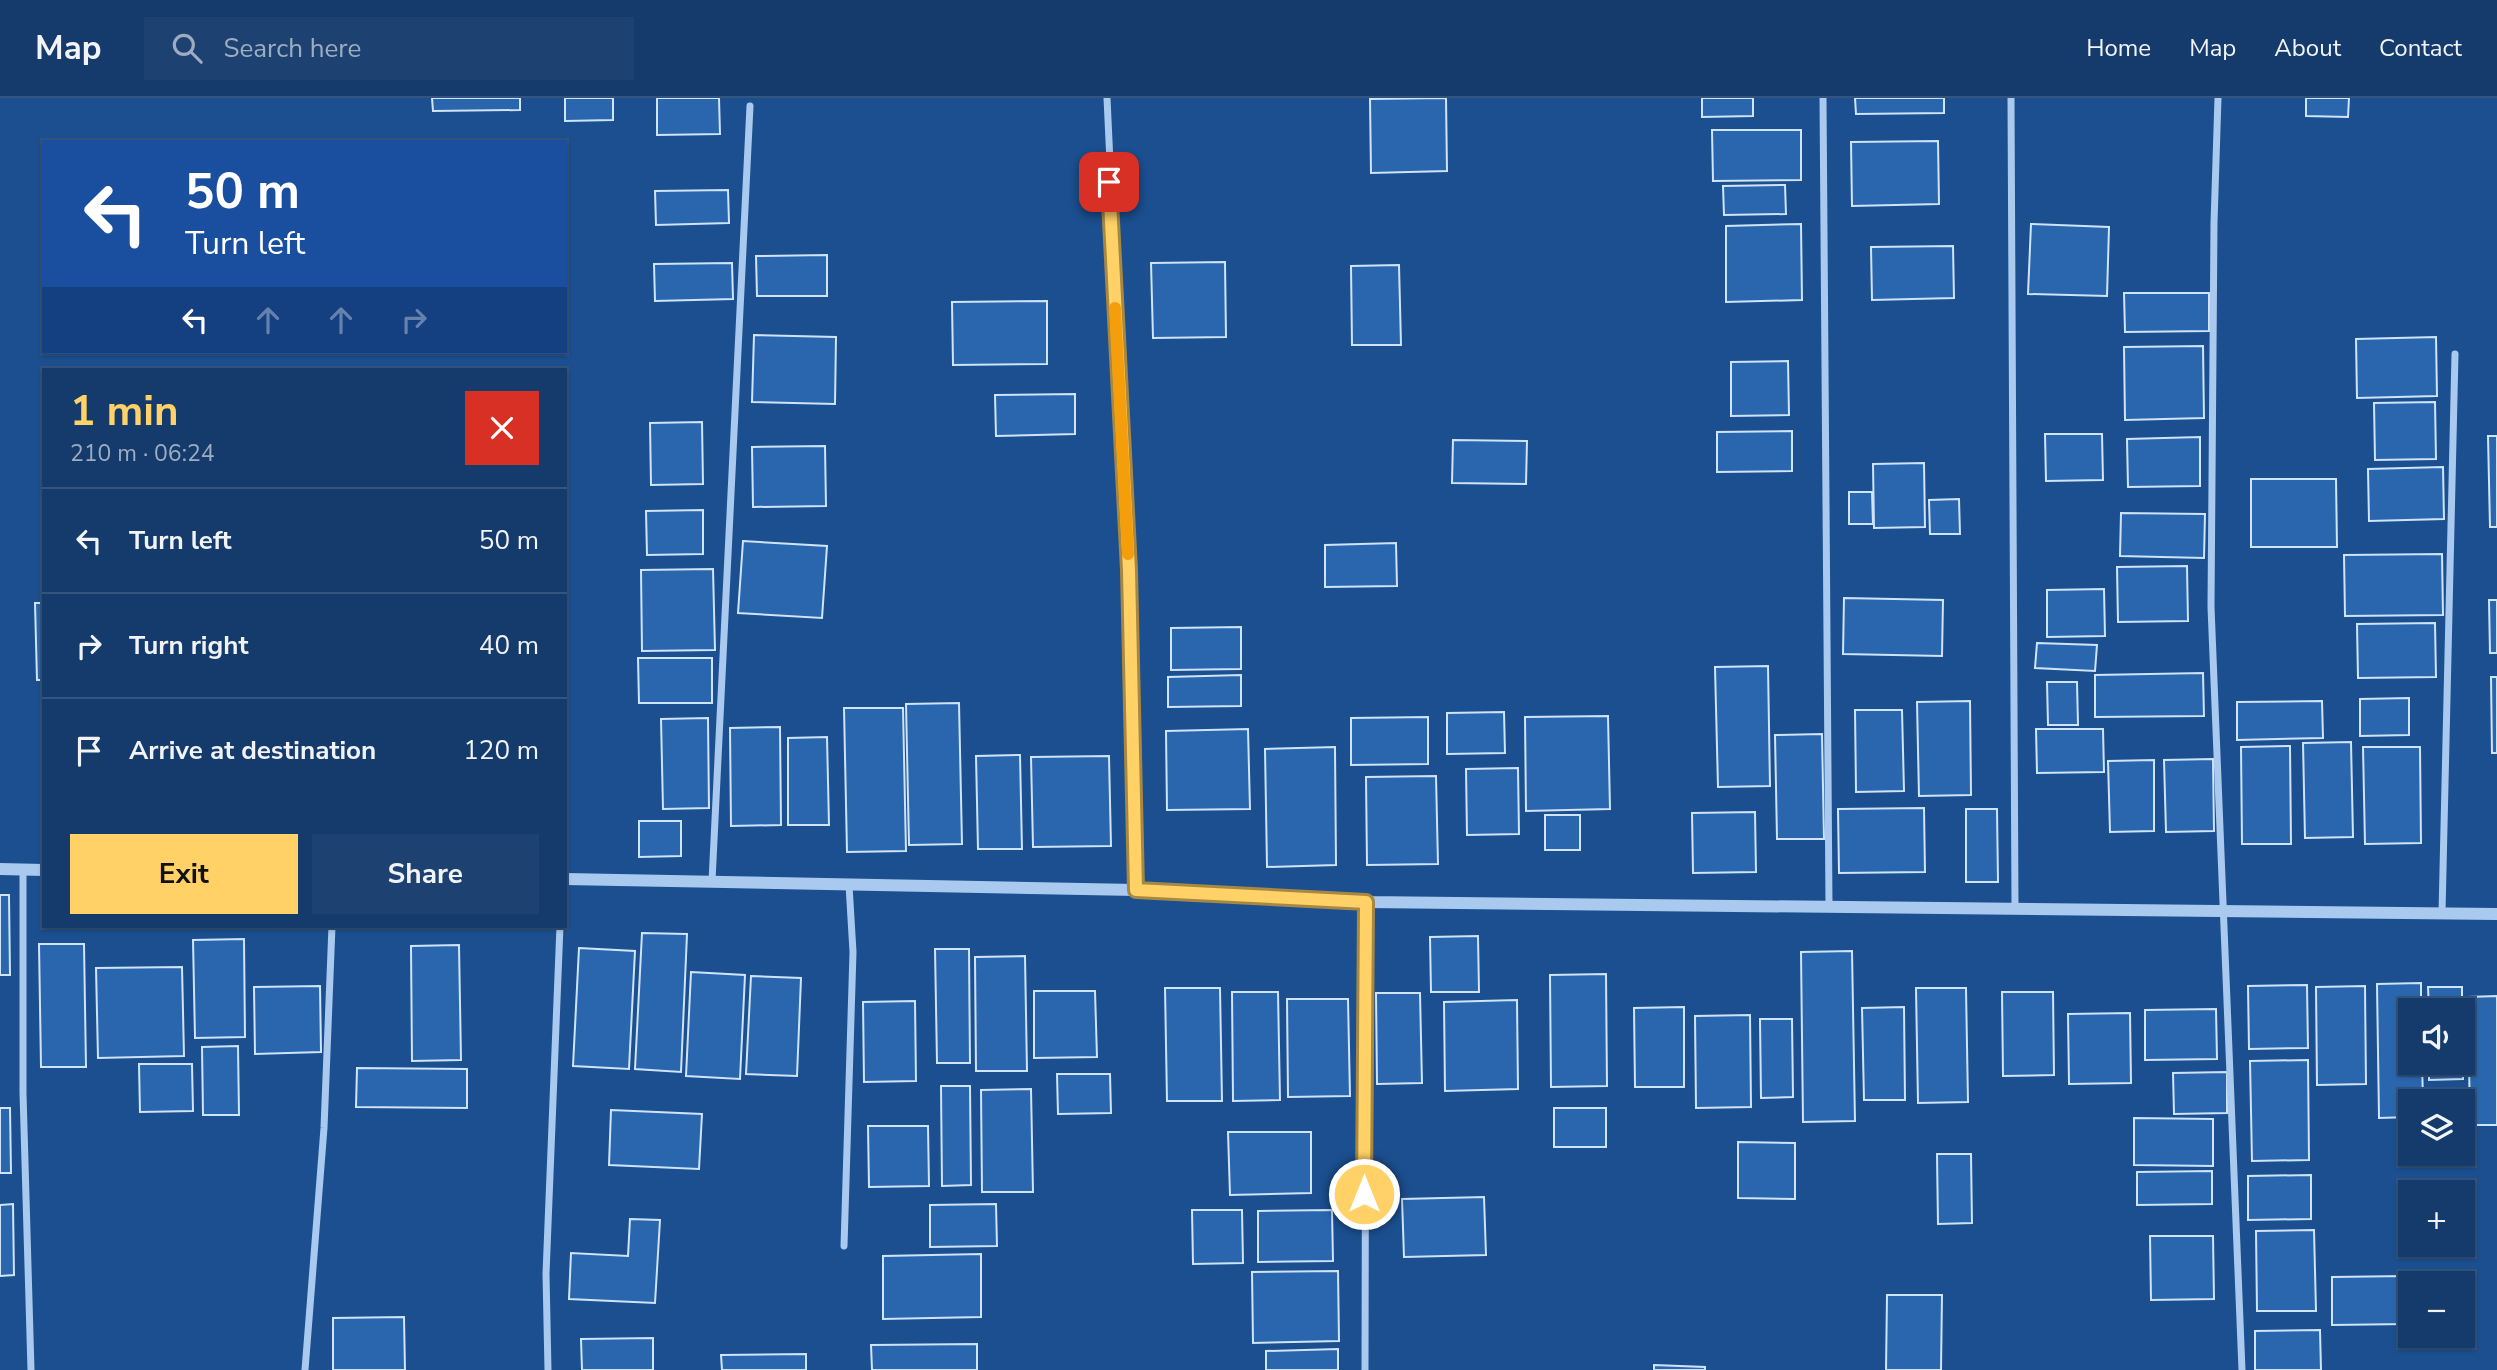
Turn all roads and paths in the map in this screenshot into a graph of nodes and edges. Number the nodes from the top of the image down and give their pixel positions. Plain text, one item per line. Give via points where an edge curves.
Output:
1 (1107, 98) edge
2 (1823, 98) edge
3 (2011, 98) edge
4 (2218, 98) edge
5 (750, 106) dead end
6 (2455, 354) dead end
7 (0, 869) edge
8 (23, 869) junction
9 (42, 870) edge
10 (567, 879) edge
11 (712, 881) junction
12 (849, 885) junction
13 (1136, 890) junction
14 (1366, 902) junction
15 (1829, 906) junction
16 (2015, 908) junction
17 (2222, 911) junction
18 (2442, 913) junction
19 (2497, 914) edge
20 (332, 928) edge
21 (560, 928) edge
22 (844, 1246) dead end
23 (31, 1370) edge
24 (305, 1370) edge
25 (548, 1370) edge
26 (1365, 1370) edge
27 (2242, 1370) edge

1 - 13 street via 1129,570
2 - 15 street
3 - 16 street
4 - 17 street via 2211,607
5 - 11 street
6 - 18 street
7 - 8 street
8 - 9 street
8 - 23 street via 23,1093
10 - 11 street
11 - 12 street
12 - 13 street
12 - 22 street via 853,975
13 - 14 street
14 - 15 street
14 - 26 street
15 - 16 street
16 - 17 street
17 - 18 street
17 - 27 street
18 - 19 street
20 - 24 street via 324,1128
21 - 25 street via 546,1274

